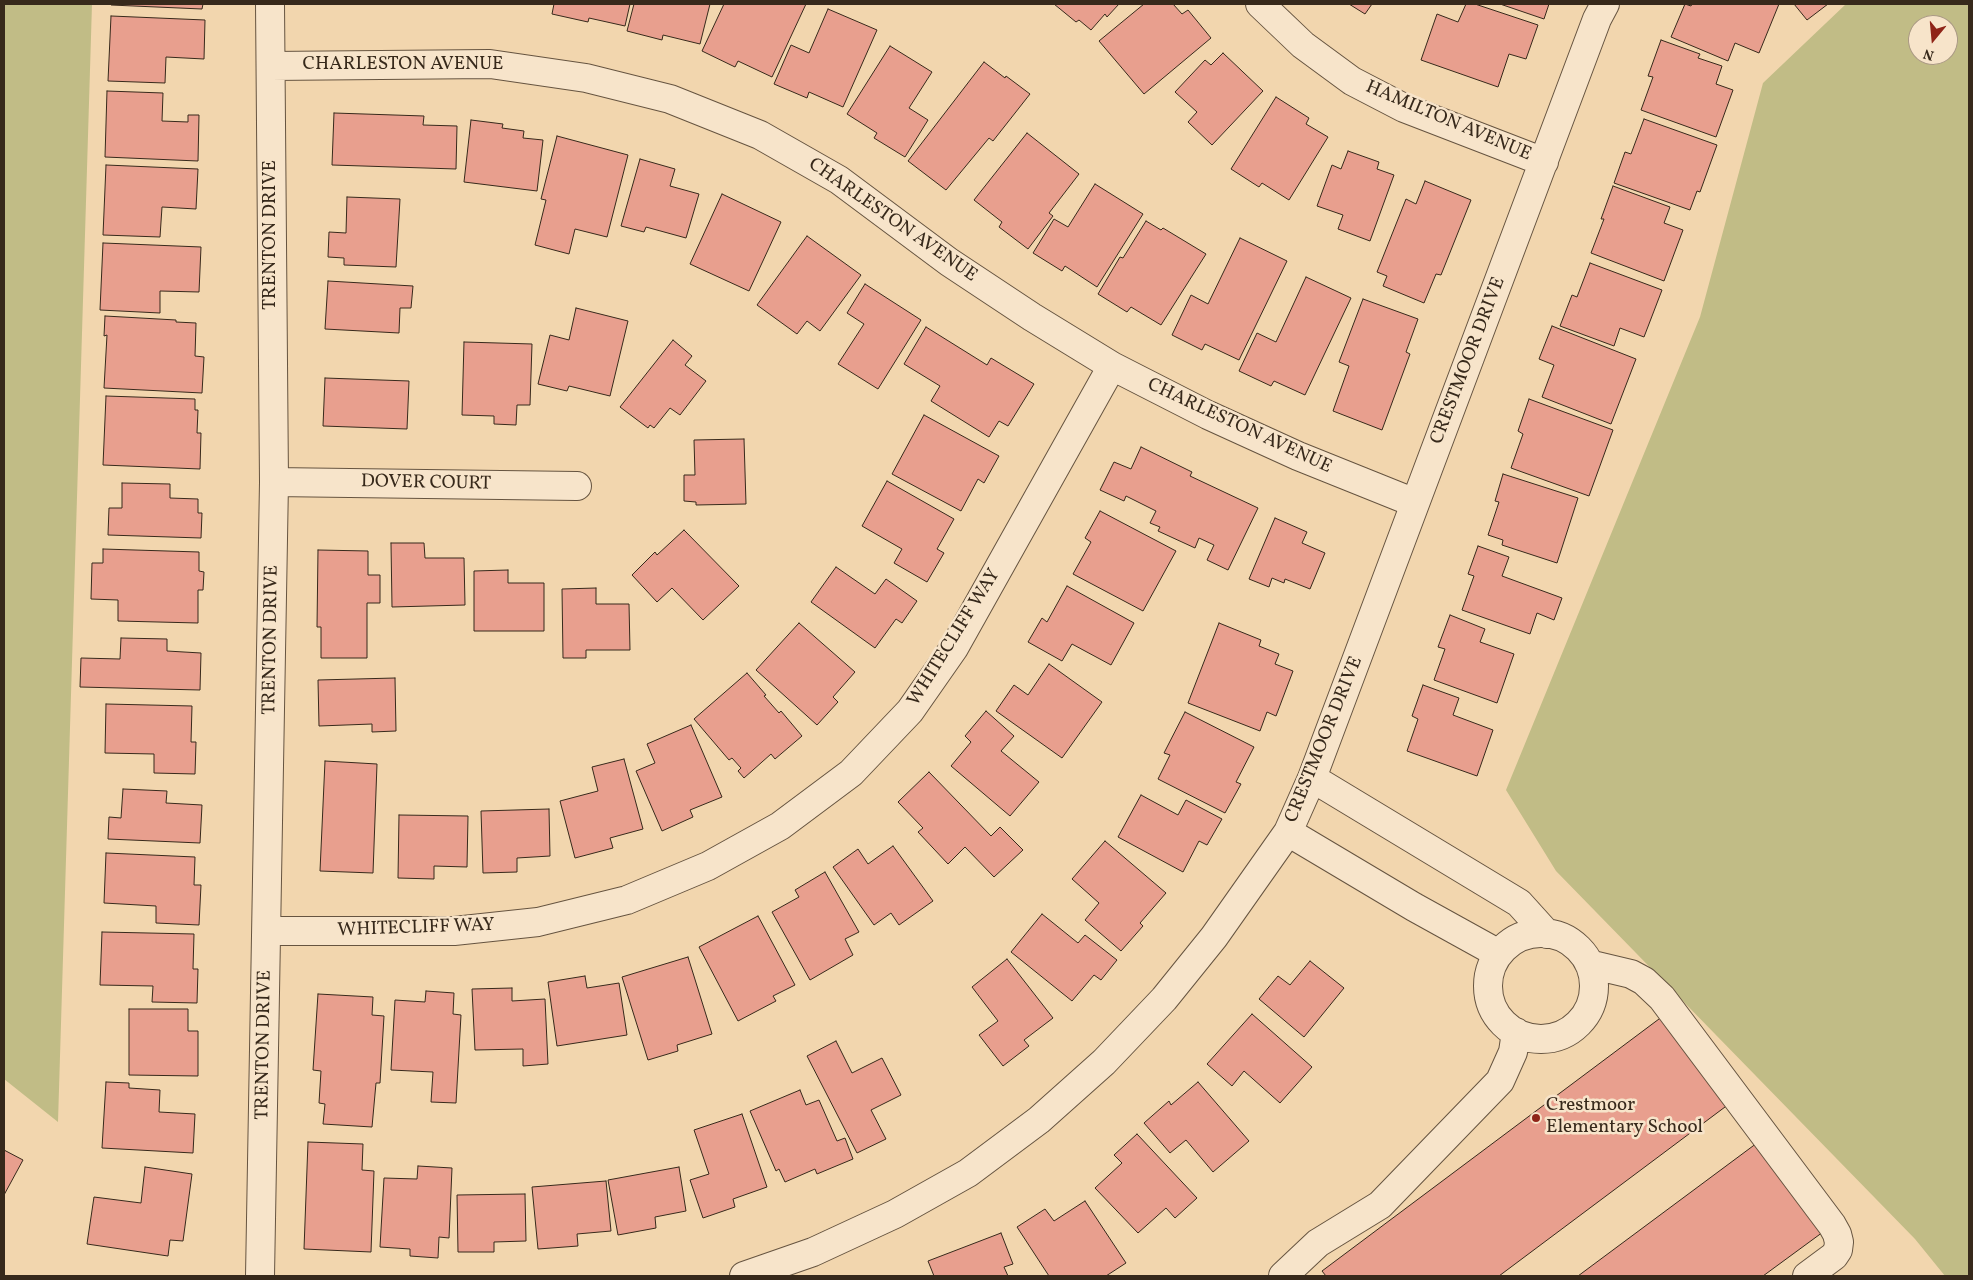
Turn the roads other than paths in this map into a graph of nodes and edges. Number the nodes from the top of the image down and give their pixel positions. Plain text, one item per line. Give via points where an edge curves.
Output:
1 (270, 4) edge
2 (1260, 4) edge
3 (1605, 4) edge
4 (271, 66) junction
5 (1544, 162) junction
6 (1112, 366) junction
7 (274, 482) junction
8 (577, 486) dead end
9 (1415, 503) junction
10 (1312, 778) junction
11 (1288, 832) junction
12 (267, 931) junction
13 (1547, 934) junction
14 (1499, 954) junction
15 (1589, 964) junction
16 (1516, 1032) junction
17 (260, 1276) edge
18 (744, 1276) edge
19 (1283, 1276) edge
20 (1807, 1276) edge

1 - 4 street, TRENTON DRIVE
2 - 5 street, HAMILTON AVENUE via 1303,45 1352,81 1404,108
3 - 5 street, CRESTMOOR DRIVE
4 - 6 street, CHARLESTON AVENUE via 490,64 586,78 670,99 760,135 839,180 949,262
4 - 7 street, TRENTON DRIVE
5 - 9 street, CRESTMOOR DRIVE
6 - 9 street, CHARLESTON AVENUE via 1298,456
6 - 12 street, WHITECLIFF WAY via 954,648 910,711 851,773 780,826 708,866 627,900 538,922 454,931
7 - 8 street, DOVER COURT
7 - 12 street, TRENTON DRIVE
9 - 10 street, CRESTMOOR DRIVE
10 - 11 street, CRESTMOOR DRIVE
10 - 13 street via 1519,903
11 - 14 street
11 - 18 street, CRESTMOOR DRIVE via 1214,937 1164,999 1104,1062 1039,1120 968,1173 895,1214 813,1252
12 - 17 street, TRENTON DRIVE
13 - 14 street via 1520,938
13 - 15 street via 1572,943
14 - 16 street via 1491,970 1490,996 1496,1013
15 - 16 street via 1594,982 1593,998 1577,1025 1563,1034 1547,1038 1531,1038
15 - 20 street via 1631,974 1662,998 1832,1225 1839,1242 1838,1250
16 - 19 street via 1507,1068 1493,1088 1380,1205 1318,1243

